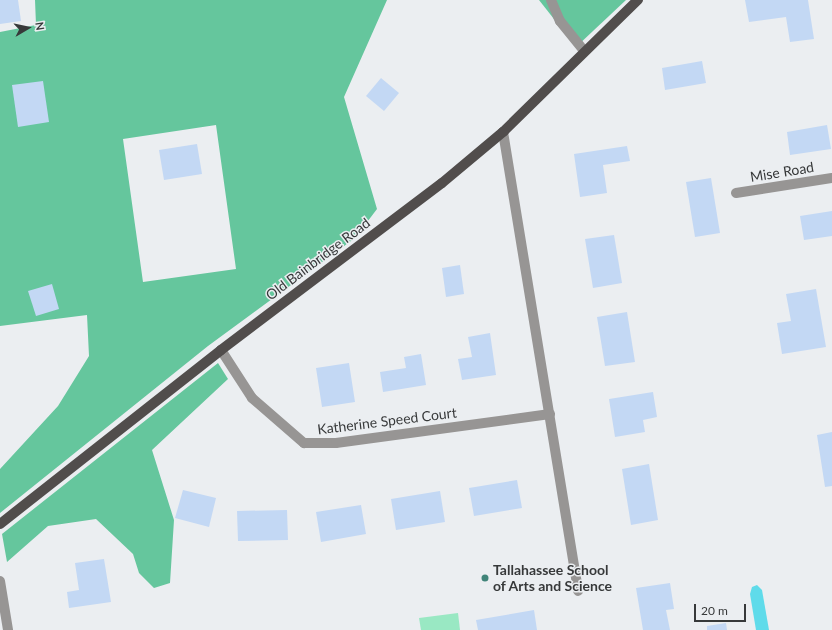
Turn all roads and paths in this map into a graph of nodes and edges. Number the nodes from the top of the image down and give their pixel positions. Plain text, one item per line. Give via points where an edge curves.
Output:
1 (551, 0) edge
2 (638, 0) edge
3 (584, 51) junction
4 (503, 132) junction
5 (832, 178) edge
6 (736, 193) dead end
7 (221, 350) junction
8 (550, 414) junction
9 (0, 524) edge
10 (0, 581) edge
11 (578, 591) dead end
12 (8, 630) edge

1 - 3 street via 560,21
2 - 3 main road, Old Bainbridge Road
3 - 4 main road, Old Bainbridge Road
4 - 7 main road, Old Bainbridge Road via 424,197
4 - 8 street
5 - 6 street, Mise Road
7 - 8 street, Katherine Speed Court via 252,398 304,443 336,443
7 - 9 main road, Old Bainbridge Road
8 - 11 street
10 - 12 street

